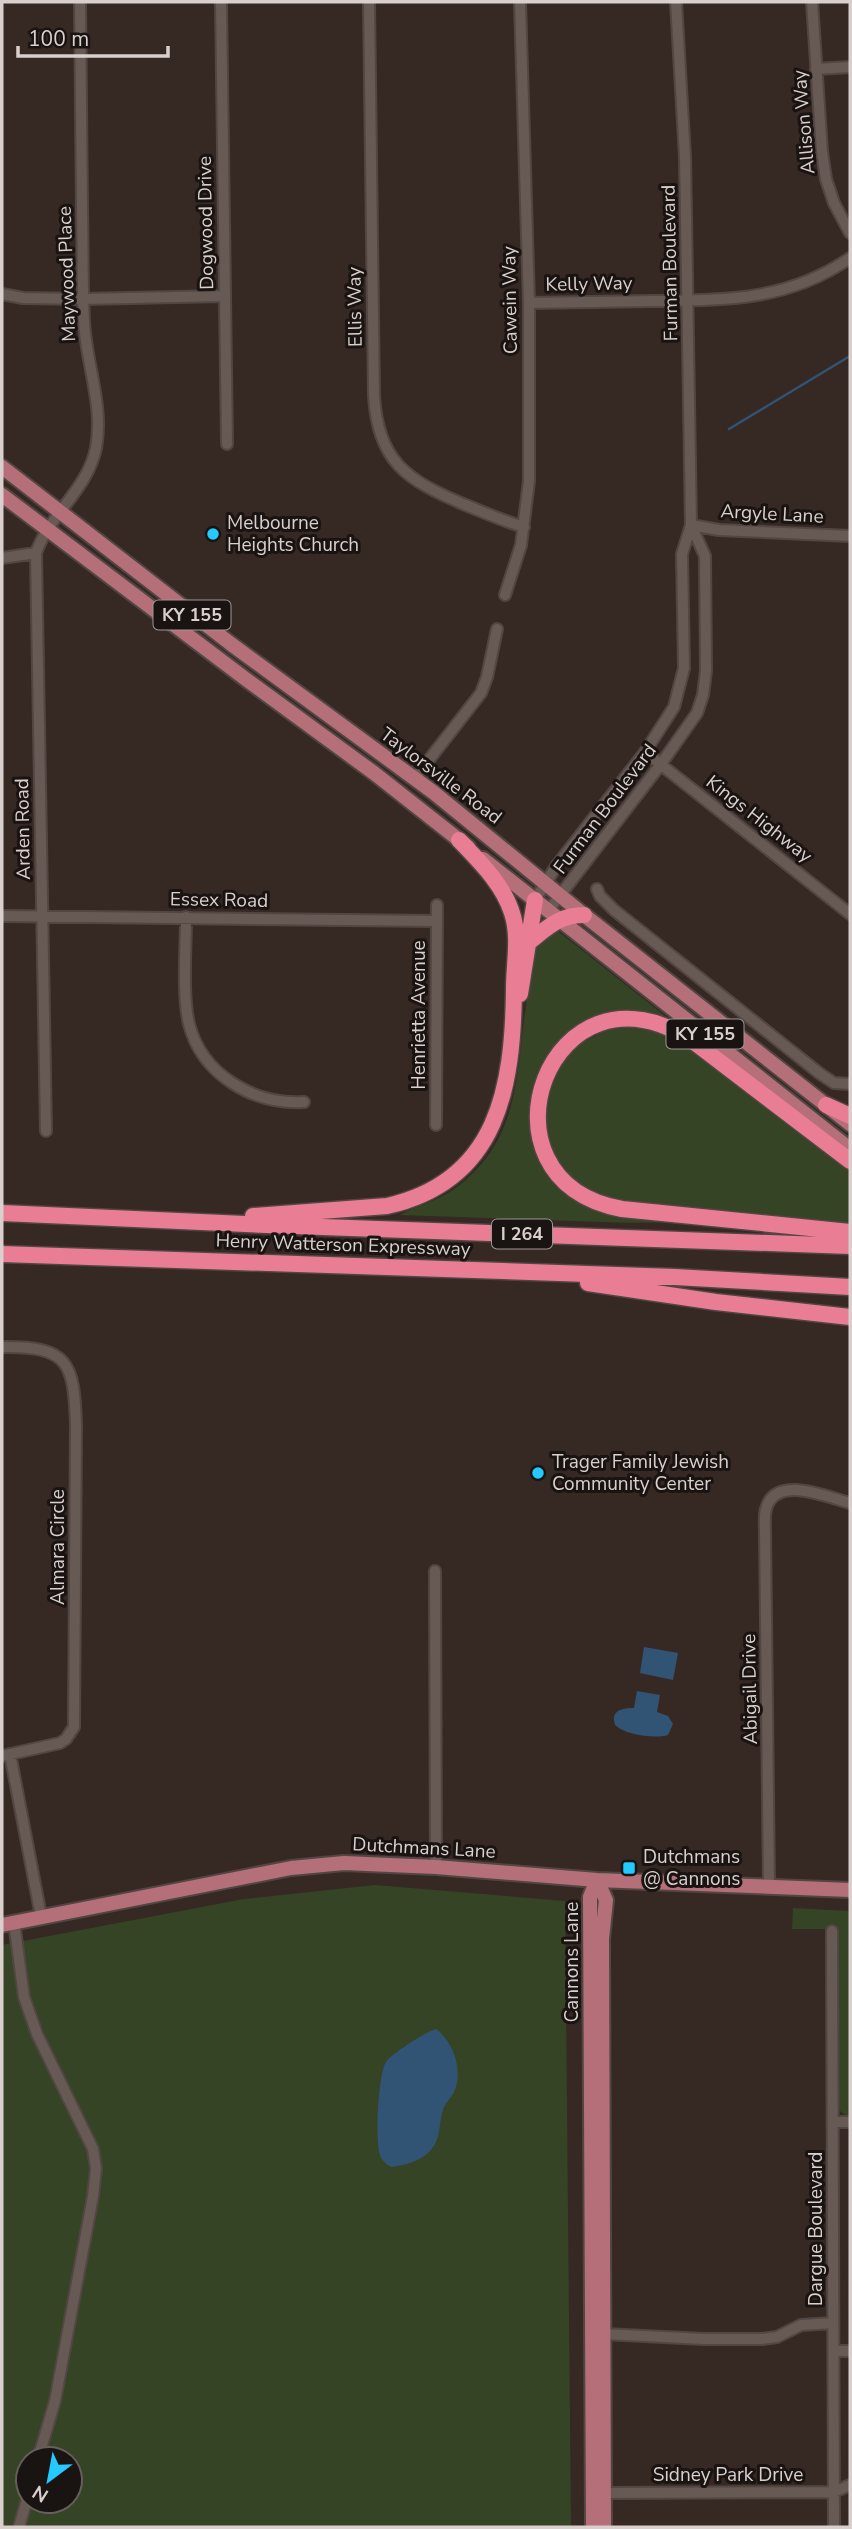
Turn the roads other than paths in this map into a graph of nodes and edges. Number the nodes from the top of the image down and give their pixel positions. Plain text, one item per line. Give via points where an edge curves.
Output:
1 (80, 2) edge
2 (221, 2) edge
3 (369, 2) edge
4 (520, 2) edge
5 (676, 2) edge
6 (811, 2) edge
7 (850, 66) edge
8 (816, 69) junction
9 (850, 233) edge
10 (850, 258) edge
11 (2, 294) edge
12 (224, 296) junction
13 (83, 299) junction
14 (688, 300) junction
15 (529, 303) junction
16 (227, 444) dead end
17 (2, 467) edge
18 (2, 495) edge
19 (61, 512) junction
20 (691, 524) junction
21 (524, 527) junction
22 (47, 530) junction
23 (850, 536) edge
24 (36, 553) junction
25 (2, 558) edge
26 (505, 595) dead end
27 (497, 629) dead end
28 (645, 752) junction
29 (661, 764) junction
30 (414, 779) junction
31 (459, 840) junction
32 (545, 883) junction
33 (597, 888) dead end
34 (561, 895) junction
35 (535, 900) junction
36 (436, 905) dead end
37 (850, 914) edge
38 (554, 915) junction
39 (584, 915) junction
40 (2, 916) edge
41 (42, 916) junction
42 (186, 917) junction
43 (436, 920) junction
44 (529, 942) junction
45 (514, 1019) junction
46 (850, 1084) edge
47 (304, 1102) dead end
48 (826, 1105) junction
49 (850, 1116) edge
50 (850, 1124) edge
51 (436, 1125) dead end
52 (46, 1131) dead end
53 (850, 1149) edge
54 (850, 1161) edge
55 (2, 1213) edge
56 (194, 1220) junction
57 (850, 1232) edge
58 (850, 1246) edge
59 (2, 1254) edge
60 (513, 1272) junction
61 (850, 1287) edge
62 (850, 1317) edge
63 (2, 1347) edge
64 (850, 1503) edge
65 (435, 1571) dead end
66 (6, 1755) edge
67 (436, 1867) junction
68 (597, 1880) junction
69 (769, 1886) junction
70 (850, 1890) edge
71 (41, 1916) junction
72 (8, 1923) edge
73 (832, 1931) dead end
74 (833, 2122) junction
75 (850, 2122) edge
76 (833, 2323) junction
77 (598, 2334) junction
78 (834, 2351) junction
79 (850, 2351) edge
80 (42, 2445) edge
81 (850, 2485) edge
82 (834, 2492) junction
83 (598, 2493) junction
84 (593, 2527) edge
85 (604, 2527) edge
86 (834, 2527) edge

1 - 13 street, Maywood Place
2 - 12 street, Dogwood Drive
3 - 21 street, Ellis Way via 374,383 379,431 395,461 418,483
4 - 15 street, Cawein Way
5 - 14 street, Furman Boulevard
6 - 8 street, Allison Way
7 - 8 street
8 - 9 street, Allison Way via 826,179
10 - 14 street, Kelly Way via 790,288 758,296
11 - 13 street
12 - 13 street
12 - 16 street, Dogwood Drive
13 - 19 street, Maywood Place via 99,428 89,468
14 - 15 street, Kelly Way
14 - 20 street, Furman Boulevard
15 - 21 street, Cawein Way via 529,481
17 - 19 main road, Taylorsville Road / KY 155
18 - 22 main road, Taylorsville Road / KY 155
19 - 22 street, Maywood Place
19 - 30 main road, Taylorsville Road / KY 155
20 - 23 street, Argyle Lane via 719,530
20 - 28 street, Furman Boulevard via 682,554 682,681 668,719
20 - 29 street, Furman Boulevard via 705,555 703,695 697,713
21 - 26 street, Cawein Way
22 - 24 street, Arden Road
22 - 31 main road, Taylorsville Road / KY 155
24 - 25 street
24 - 41 street, Arden Road
27 - 30 street via 481,693
28 - 29 street, Kings Highway
28 - 32 street, Furman Boulevard
29 - 34 street, Furman Boulevard
29 - 37 street, Kings Highway
30 - 32 main road, Taylorsville Road / KY 155
31 - 35 main road, Taylorsville Road / KY 155
31 - 45 highway via 490,872 513,916 517,943
32 - 34 main road, Taylorsville Road / KY 155
32 - 35 street, Furman Boulevard
33 - 46 street via 614,910 819,1073 834,1083
34 - 38 street, Furman Boulevard
34 - 39 main road, Taylorsville Road / KY 155
35 - 38 main road, Taylorsville Road / KY 155
35 - 44 highway
36 - 43 street, Henrietta Avenue
38 - 39 highway
38 - 44 highway
38 - 53 main road, Taylorsville Road / KY 155
39 - 48 main road, Taylorsville Road / KY 155
40 - 41 street, Essex Road
41 - 42 street, Essex Road
41 - 52 street, Arden Road
42 - 43 street, Essex Road
42 - 47 street via 188,1015 203,1053 226,1079 245,1091 279,1102
43 - 51 street, Henrietta Avenue
44 - 45 highway
45 - 56 highway via 497,1118 475,1155 442,1184 387,1206
48 - 49 highway
48 - 50 main road, Taylorsville Road / KY 155
54 - 57 highway via 688,1038 646,1020 610,1021 574,1039 550,1066 539,1098 537,1128 553,1167 580,1193 601,1204
55 - 56 highway, Henry Watterson Expressway / I 264
56 - 58 highway, Henry Watterson Expressway / I 264
59 - 60 highway, Henry Watterson Expressway / I 264
60 - 61 highway, Henry Watterson Expressway / I 264
60 - 62 highway
63 - 66 street, Almara Circle via 33,1347 60,1359 73,1381 76,1425 74,1727 60,1743
64 - 69 street, Abigail Drive via 790,1489 775,1494 766,1508
65 - 67 street
66 - 71 street, Almara Circle
67 - 68 main road, Dutchmans Lane
67 - 71 main road, Dutchmans Lane via 320,1864
68 - 69 main road, Dutchmans Lane
68 - 77 main road, Cannons Lane via 606,1900
69 - 70 main road, Dutchmans Lane
71 - 72 main road, Dutchmans Lane
72 - 80 street via 37,2034 88,2137 96,2169
73 - 74 street, Dargue Boulevard
74 - 75 street
74 - 76 street, Dargue Boulevard
76 - 77 street via 801,2325 762,2339
76 - 78 street, Dargue Boulevard
77 - 83 main road, Cannons Lane
78 - 79 street
78 - 82 street, Dargue Boulevard
81 - 82 street, Sidney Park Drive
82 - 83 street, Sidney Park Drive
82 - 86 street, Dargue Boulevard
83 - 84 main road, Cannons Lane
83 - 85 main road, Cannons Lane

